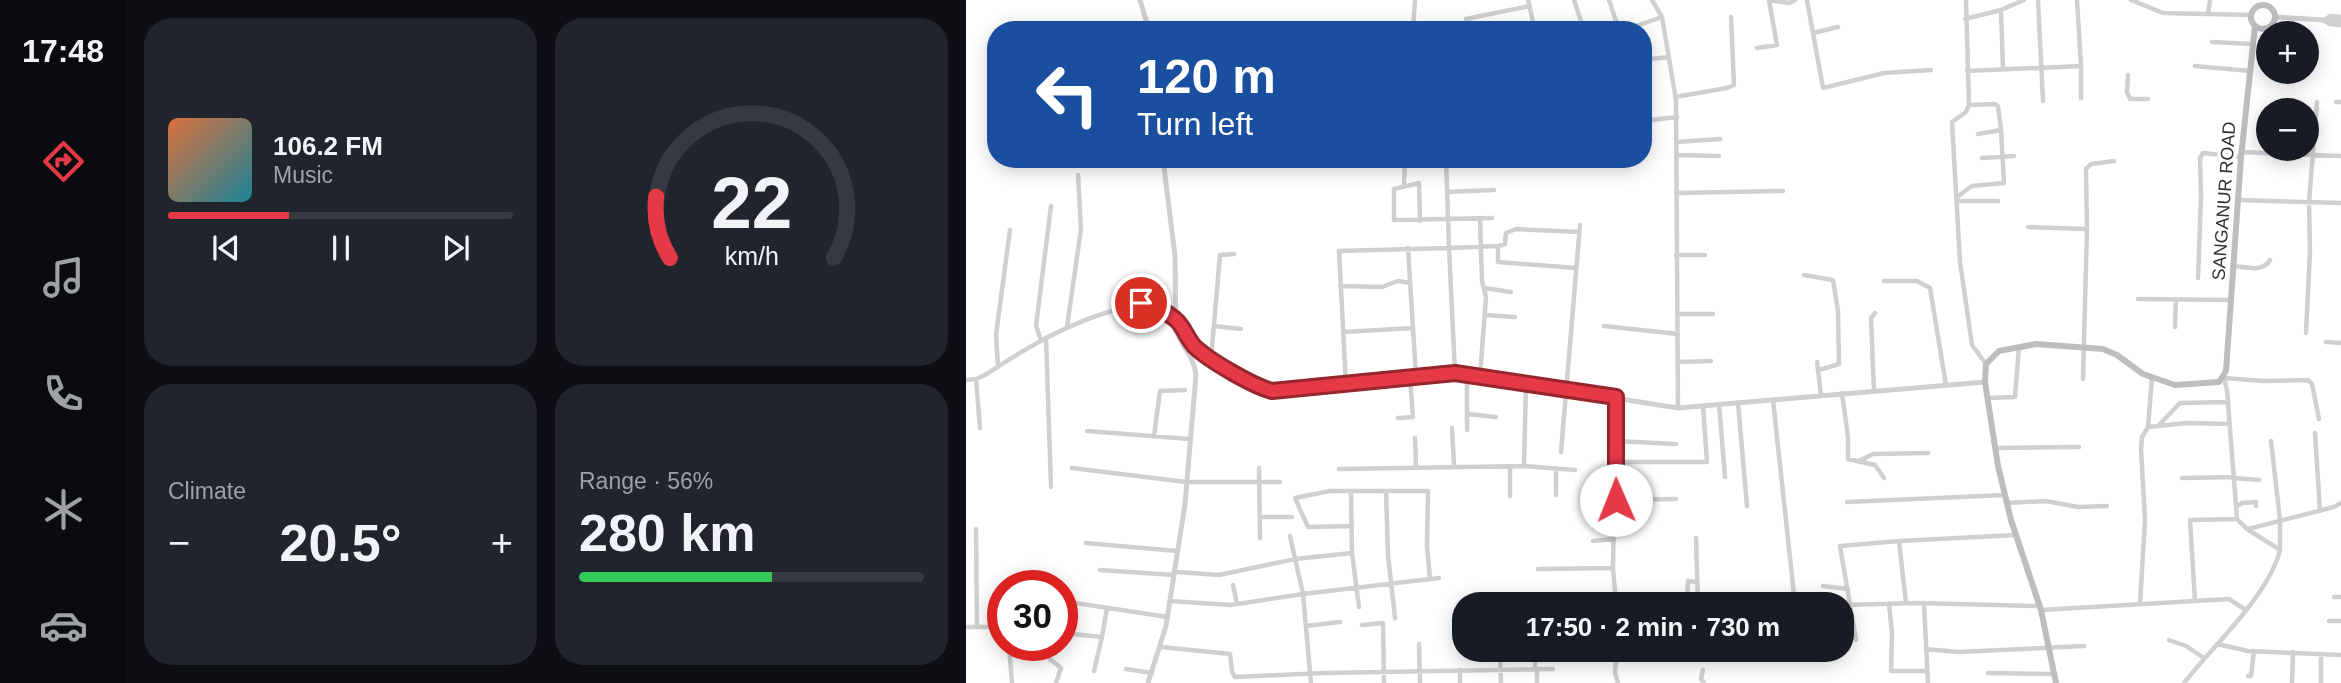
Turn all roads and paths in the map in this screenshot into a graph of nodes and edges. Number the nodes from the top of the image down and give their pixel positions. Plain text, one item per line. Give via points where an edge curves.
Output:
1 (1140, 0) edge
2 (1415, 0) edge
3 (1528, 0) edge
4 (1574, 0) edge
5 (1609, 0) edge
6 (1652, 0) edge
7 (1769, 0) edge
8 (1796, 0) edge
9 (1807, 0) edge
10 (1966, 0) edge
11 (2024, 0) edge
12 (2038, 0) edge
13 (2077, 0) edge
14 (2131, 0) edge
15 (2210, 0) edge
16 (2264, 0) edge
17 (2258, 3) edge
18 (1530, 6) junction
19 (2270, 7) junction
20 (2001, 10) junction
21 (2208, 14) junction
22 (2252, 15) junction
23 (1661, 17) junction
24 (2276, 17) junction
25 (1731, 18) dead end
26 (1466, 19) dead end
27 (1965, 19) junction
28 (1146, 21) edge
29 (1414, 21) edge
30 (1533, 21) edge
31 (1581, 21) edge
32 (1616, 21) edge
33 (1650, 21) edge
34 (2274, 21) edge
35 (2341, 21) edge
36 (2255, 26) joint
37 (1838, 27) dead end
38 (1813, 33) junction
39 (2256, 39) edge
40 (2212, 41) dead end
41 (2253, 42) junction
42 (1757, 48) dead end
43 (1669, 57) junction
44 (1652, 60) edge
45 (2195, 65) dead end
46 (2081, 66) junction
47 (2042, 68) junction
48 (2003, 69) junction
49 (1931, 70) dead end
50 (1967, 71) junction
51 (2250, 71) junction
52 (2127, 75) dead end
53 (1675, 97) junction
54 (2081, 98) dead end
55 (2147, 99) dead end
56 (2043, 101) dead end
57 (1969, 105) junction
58 (1676, 117) junction
59 (1652, 120) edge
60 (2001, 131) junction
61 (1978, 134) dead end
62 (1720, 139) dead end
63 (1677, 142) junction
64 (2241, 154) junction
65 (2256, 154) edge
66 (1678, 155) junction
67 (2319, 155) edge
68 (1719, 156) dead end
69 (2014, 156) dead end
70 (2341, 156) edge
71 (2003, 157) junction
72 (1982, 158) dead end
73 (2312, 161) edge
74 (2114, 162) dead end
75 (1164, 168) edge
76 (1405, 168) edge
77 (1446, 168) edge
78 (1078, 175) dead end
79 (1404, 186) junction
80 (1494, 190) dead end
81 (1783, 191) dead end
82 (1447, 192) junction
83 (1676, 193) junction
84 (1957, 199) junction
85 (2238, 200) junction
86 (1998, 201) dead end
87 (2309, 202) junction
88 (2341, 203) edge
89 (1051, 206) dead end
90 (1492, 218) dead end
91 (1479, 219) junction
92 (1448, 220) junction
93 (1420, 221) junction
94 (1580, 225) dead end
95 (2028, 227) dead end
96 (2087, 229) junction
97 (1010, 230) dead end
98 (1579, 232) junction
99 (1480, 246) junction
100 (1498, 246) junction
101 (1408, 248) junction
102 (1449, 248) junction
103 (1234, 254) dead end
104 (1676, 255) junction
105 (1704, 255) dead end
106 (2270, 260) dead end
107 (2233, 266) junction
108 (1576, 268) junction
109 (1804, 275) dead end
110 (2198, 278) dead end
111 (1884, 281) dead end
112 (1410, 283) junction
113 (1340, 286) junction
114 (1485, 289) junction
115 (1511, 292) dead end
116 (2138, 299) dead end
117 (2176, 299) junction
118 (2231, 300) junction
119 (1875, 313) dead end
120 (1678, 314) junction
121 (1713, 314) dead end
122 (1485, 315) junction
123 (1515, 317) dead end
124 (1175, 318) junction
125 (1214, 326) junction
126 (1604, 326) dead end
127 (2175, 327) dead end
128 (1067, 328) junction
129 (1413, 328) junction
130 (1241, 329) dead end
131 (1343, 332) junction
132 (2306, 333) dead end
133 (1678, 334) junction
134 (1044, 339) junction
135 (2326, 342) dead end
136 (2341, 343) edge
137 (2019, 347) junction
138 (2084, 347) junction
139 (1211, 358) junction
140 (1711, 361) dead end
141 (1678, 362) junction
142 (1817, 362) dead end
143 (1986, 365) junction
144 (998, 367) junction
145 (1819, 370) junction
146 (1455, 373) junction
147 (1467, 374) junction
148 (1413, 376) junction
149 (1480, 376) junction
150 (2224, 378) junction
151 (976, 379) junction
152 (2083, 379) dead end
153 (2152, 379) junction
154 (966, 380) edge
155 (1526, 382) junction
156 (1985, 382) junction
157 (1346, 384) junction
158 (1946, 385) junction
159 (1185, 390) dead end
160 (1568, 390) junction
161 (1874, 391) junction
162 (1842, 393) junction
163 (1821, 395) junction
164 (1616, 397) junction
165 (1987, 398) junction
166 (1773, 400) junction
167 (2228, 402) junction
168 (1738, 403) junction
169 (1720, 404) junction
170 (1703, 406) junction
171 (1678, 408) junction
172 (1467, 414) junction
173 (1496, 417) dead end
174 (1398, 418) dead end
175 (2319, 419) dead end
176 (2230, 424) junction
177 (2148, 426) junction
178 (2158, 426) junction
179 (980, 428) dead end
180 (1452, 428) dead end
181 (1467, 430) dead end
182 (1087, 431) dead end
183 (2315, 433) dead end
184 (1154, 436) junction
185 (1415, 438) dead end
186 (1190, 439) junction
187 (1615, 441) junction
188 (2271, 442) dead end
189 (1676, 444) dead end
190 (2079, 447) dead end
191 (1995, 449) junction
192 (1561, 452) dead end
193 (1928, 453) dead end
194 (1858, 461) junction
195 (1615, 463) junction
196 (1416, 466) junction
197 (1454, 466) junction
198 (1510, 466) junction
199 (1524, 466) junction
200 (1072, 468) dead end
201 (1259, 468) dead end
202 (1556, 468) junction
203 (1339, 469) dead end
204 (1575, 470) dead end
205 (1725, 477) dead end
206 (1884, 478) dead end
207 (2182, 478) dead end
208 (2234, 478) junction
209 (2259, 480) dead end
210 (1186, 482) junction
211 (1259, 482) junction
212 (1280, 482) dead end
213 (1051, 487) dead end
214 (1350, 491) junction
215 (1387, 491) junction
216 (1556, 495) dead end
217 (1510, 496) dead end
218 (1676, 499) dead end
219 (2006, 499) junction
220 (1616, 500) junction
221 (1847, 502) dead end
222 (2341, 503) edge
223 (1747, 506) dead end
224 (2107, 506) dead end
225 (2256, 506) dead end
226 (2236, 507) junction
227 (2320, 511) junction
228 (1292, 516) dead end
229 (1261, 517) junction
230 (2237, 519) junction
231 (2280, 520) junction
232 (1351, 526) junction
233 (976, 529) dead end
234 (2247, 529) junction
235 (2016, 535) junction
236 (1290, 536) dead end
237 (1260, 538) dead end
238 (1696, 538) dead end
239 (1614, 539) junction
240 (1594, 541) dead end
241 (1899, 541) junction
242 (1086, 543) dead end
243 (2280, 550) junction
244 (1177, 551) junction
245 (1352, 553) junction
246 (1295, 559) junction
247 (1613, 568) junction
248 (1538, 569) dead end
249 (1100, 570) dead end
250 (1173, 575) junction
251 (1439, 578) dead end
252 (1430, 579) junction
253 (1698, 582) junction
254 (1391, 583) junction
255 (1233, 585) dead end
256 (1823, 586) dead end
257 (1356, 587) junction
258 (1848, 589) junction
259 (1615, 592) edge
260 (1687, 592) edge
261 (1698, 592) edge
262 (1794, 592) edge
263 (1849, 592) edge
264 (1303, 594) junction
265 (2334, 597) dead end
266 (2341, 597) edge
267 (2195, 600) junction
268 (1170, 601) junction
269 (1078, 603) edge
270 (1906, 603) junction
271 (1924, 603) junction
272 (1237, 604) junction
273 (1854, 604) edge
274 (1889, 604) junction
275 (2140, 604) junction
276 (1359, 607) dead end
277 (1107, 608) junction
278 (2040, 608) junction
279 (2246, 610) junction
280 (1168, 617) junction
281 (1395, 618) dead end
282 (2329, 621) dead end
283 (2341, 621) edge
284 (1340, 622) dead end
285 (1362, 625) dead end
286 (1306, 626) junction
287 (1854, 626) edge
288 (966, 627) edge
289 (977, 627) junction
290 (987, 627) edge
291 (1078, 635) edge
292 (1102, 637) junction
293 (1856, 640) dead end
294 (2169, 640) dead end
295 (1419, 645) dead end
296 (2217, 645) junction
297 (2084, 646) dead end
298 (1161, 647) junction
299 (1926, 649) junction
300 (2049, 649) junction
301 (2254, 651) junction
302 (2293, 653) junction
303 (2321, 654) junction
304 (2341, 655) edge
305 (2204, 658) junction
306 (1010, 661) edge
307 (1052, 661) edge
308 (1501, 662) edge
309 (1536, 662) edge
310 (1616, 662) edge
311 (1126, 669) dead end
312 (1501, 669) junction
313 (1536, 669) junction
314 (1553, 669) dead end
315 (1460, 670) junction
316 (1703, 670) dead end
317 (1094, 671) dead end
318 (1420, 671) junction
319 (1927, 671) junction
320 (1384, 672) junction
321 (1153, 673) junction
322 (1311, 673) junction
323 (1987, 673) dead end
324 (1232, 674) junction
325 (2054, 674) junction
326 (2248, 676) dead end
327 (1056, 682) edge
328 (1012, 683) edge
329 (1064, 683) edge
330 (1148, 683) edge
331 (1232, 683) edge
332 (1311, 683) edge
333 (1384, 683) edge
334 (1420, 683) edge
335 (1460, 683) edge
336 (1501, 683) edge
337 (1537, 683) edge
338 (1618, 683) edge
339 (1704, 683) edge
340 (1928, 683) edge
341 (2056, 683) edge
342 (2184, 683) edge
343 (2292, 683) edge
344 (2321, 683) edge

1 - 28 street
2 - 29 street
3 - 18 street
4 - 31 street
5 - 32 street
6 - 23 street
7 - 8 street
7 - 42 street via 1777,45
9 - 38 street
10 - 27 street
11 - 20 street
12 - 47 street
13 - 46 street
14 - 21 street via 2163,13
15 - 21 street
16 - 19 main road
17 - 19 main road
17 - 22 main road
18 - 26 street
18 - 30 street
19 - 24 main road
20 - 27 street
20 - 48 street
21 - 22 street
22 - 36 main road
23 - 33 street
23 - 43 street
24 - 34 main road
24 - 35 street
25 - 53 street via 1734,85
27 - 50 street
36 - 41 main road, SANGANUR ROAD
37 - 38 street
38 - 49 street via 1823,88 1884,73
39 - 41 main road
40 - 41 street
41 - 51 main road, SANGANUR ROAD
43 - 44 street
43 - 53 street
45 - 51 street
46 - 47 street
46 - 54 street
47 - 48 street
47 - 56 street
48 - 50 street
50 - 57 street
51 - 64 main road, SANGANUR ROAD
52 - 55 street via 2130,99
53 - 58 street
57 - 60 street via 1998,106
57 - 84 street via 1952,122
58 - 59 street
58 - 63 street
60 - 61 street
60 - 71 street
62 - 63 street
63 - 66 street
64 - 65 street
64 - 85 main road, SANGANUR ROAD
64 - 110 street via 2203,153 2200,158
66 - 68 street
66 - 83 street
67 - 70 street
69 - 71 street
71 - 72 street
71 - 84 street via 2004,183 1972,186
73 - 87 street
74 - 96 street via 2091,164 2086,169
75 - 124 street via 1175,256
76 - 79 street
77 - 82 street
78 - 128 street via 1082,229
79 - 93 street via 1419,183
79 - 93 street via 1394,189 1394,220
80 - 82 street
81 - 83 street
82 - 92 street
83 - 104 street
84 - 86 street
84 - 143 street via 1972,345
85 - 87 street
85 - 107 main road, SANGANUR ROAD
87 - 88 street
87 - 132 street
89 - 134 street via 1036,326
90 - 91 street
91 - 92 street
91 - 99 street
92 - 93 street
92 - 102 street
94 - 98 street
95 - 96 street
96 - 138 street
97 - 144 street via 996,335
98 - 100 street via 1516,229 1506,233 1505,244
98 - 108 street
99 - 100 street
99 - 102 street
99 - 114 street
100 - 108 street via 1498,262
101 - 102 street
101 - 112 street
101 - 113 street via 1339,251
102 - 146 street
103 - 125 street via 1220,255
104 - 105 street
104 - 120 street
106 - 107 street via 2261,269
107 - 118 main road, SANGANUR ROAD
108 - 160 street
109 - 145 street via 1833,280 1838,311 1839,364
111 - 158 street via 1917,281 1930,288
112 - 113 street
112 - 129 street
113 - 131 street
114 - 115 street
114 - 122 street
116 - 117 street
117 - 118 street
117 - 127 street
118 - 150 main road, SANGANUR ROAD
119 - 161 street via 1871,318
120 - 121 street
120 - 133 street
122 - 123 street
122 - 149 street
124 - 128 street via 1141,303 1087,317
124 - 139 street via 1195,347
124 - 186 street via 1175,331 1194,359 1196,375
125 - 130 street
125 - 139 street
126 - 133 street
128 - 134 street
129 - 131 street
129 - 148 street
131 - 157 street
133 - 141 street
134 - 144 street
134 - 213 street
135 - 136 street
137 - 138 main road
137 - 143 main road via 1999,351
137 - 165 street via 2015,397
138 - 152 street
138 - 153 main road via 2117,355
139 - 157 street via 1272,391
140 - 141 street
141 - 171 street
142 - 145 street
143 - 156 main road
144 - 151 street
145 - 163 street
146 - 147 street
146 - 148 street
147 - 149 street
147 - 172 street
148 - 157 street
148 - 174 street via 1413,417
149 - 155 street
150 - 153 main road via 2175,385
150 - 167 street
150 - 175 street via 2308,380
151 - 154 street
151 - 179 street
153 - 177 street
155 - 160 street
155 - 199 street
156 - 158 street
156 - 165 main road
158 - 161 street
159 - 184 street via 1160,391
160 - 164 street
160 - 192 street
161 - 162 street
162 - 163 street
162 - 194 street via 1848,459
163 - 166 street
164 - 171 street
164 - 187 street
165 - 191 main road
166 - 168 street
166 - 262 street
167 - 176 street
167 - 178 street via 2180,403
168 - 169 street
168 - 223 street
169 - 170 street
169 - 205 street
170 - 171 street
170 - 195 street via 1707,462
172 - 173 street
172 - 181 street
176 - 178 street
176 - 208 street
177 - 178 street
177 - 275 street via 2141,449 2146,520
180 - 197 street
182 - 184 street
183 - 227 street
184 - 186 street
185 - 196 street
186 - 210 street
187 - 189 street
187 - 195 street
188 - 231 street
190 - 191 street
191 - 219 main road
193 - 194 street via 1873,454
194 - 206 street via 1875,466
195 - 220 street
196 - 197 street
196 - 203 street
197 - 198 street
198 - 199 street
198 - 217 street
199 - 202 street
200 - 210 street
201 - 211 street
202 - 204 street
202 - 216 street
207 - 208 street
208 - 209 street
208 - 226 street
210 - 211 street
210 - 244 street
211 - 212 street
211 - 229 street
214 - 215 street
214 - 232 street
214 - 232 street via 1295,498 1308,527
215 - 252 street via 1428,491
215 - 254 street
218 - 220 street
219 - 221 street
219 - 224 street
219 - 235 main road
220 - 239 street
222 - 227 street
225 - 226 street via 2256,502
226 - 230 street
227 - 231 street
228 - 229 street
229 - 237 street
230 - 234 street
230 - 267 street via 2190,520
231 - 234 street
231 - 243 street
232 - 245 street
233 - 289 street
234 - 243 street
235 - 241 street
235 - 278 main road
236 - 246 street
238 - 253 street
239 - 240 street
239 - 247 street
241 - 258 street via 1840,546
241 - 270 street
242 - 244 street
243 - 279 street via 2276,567
244 - 250 street
245 - 246 street
245 - 257 street
246 - 250 street via 1219,575
246 - 264 street
247 - 248 street
247 - 259 street
249 - 250 street
250 - 268 street
251 - 252 street
252 - 254 street
253 - 260 street via 1688,581
253 - 261 street
254 - 257 street
254 - 281 street
255 - 272 street
256 - 258 street
257 - 264 street
257 - 276 street
258 - 263 street
264 - 272 street
264 - 286 street
265 - 266 street
267 - 275 street
267 - 279 street via 2229,599
268 - 272 street
268 - 280 street
269 - 277 street
270 - 271 street
270 - 274 street
271 - 278 street
271 - 299 street
273 - 274 street
274 - 319 street via 1891,671
275 - 278 street
277 - 280 street
277 - 292 street
278 - 300 main road
279 - 296 street
280 - 298 street
282 - 283 street
284 - 286 street
285 - 320 street via 1383,623
286 - 322 street
287 - 293 street
288 - 289 street
289 - 290 street
291 - 292 street
292 - 317 street
294 - 305 street
295 - 318 street
296 - 301 street
296 - 305 street
297 - 300 street
298 - 321 street
298 - 324 street via 1230,654
299 - 300 street
299 - 319 street
300 - 325 main road
301 - 302 street
301 - 326 street
302 - 303 street
302 - 343 street
303 - 304 street
303 - 344 street
305 - 342 street
306 - 328 street
307 - 327 street via 1061,668
308 - 312 street
309 - 313 street
310 - 338 street
311 - 321 street
312 - 313 street
312 - 315 street
312 - 336 street
313 - 314 street
313 - 337 street
315 - 318 street
315 - 335 street
316 - 339 street
318 - 320 street
318 - 334 street
319 - 340 street
320 - 322 street
320 - 333 street
321 - 330 street
322 - 324 street
322 - 332 street
323 - 325 street
324 - 331 street
325 - 341 main road
327 - 329 street

